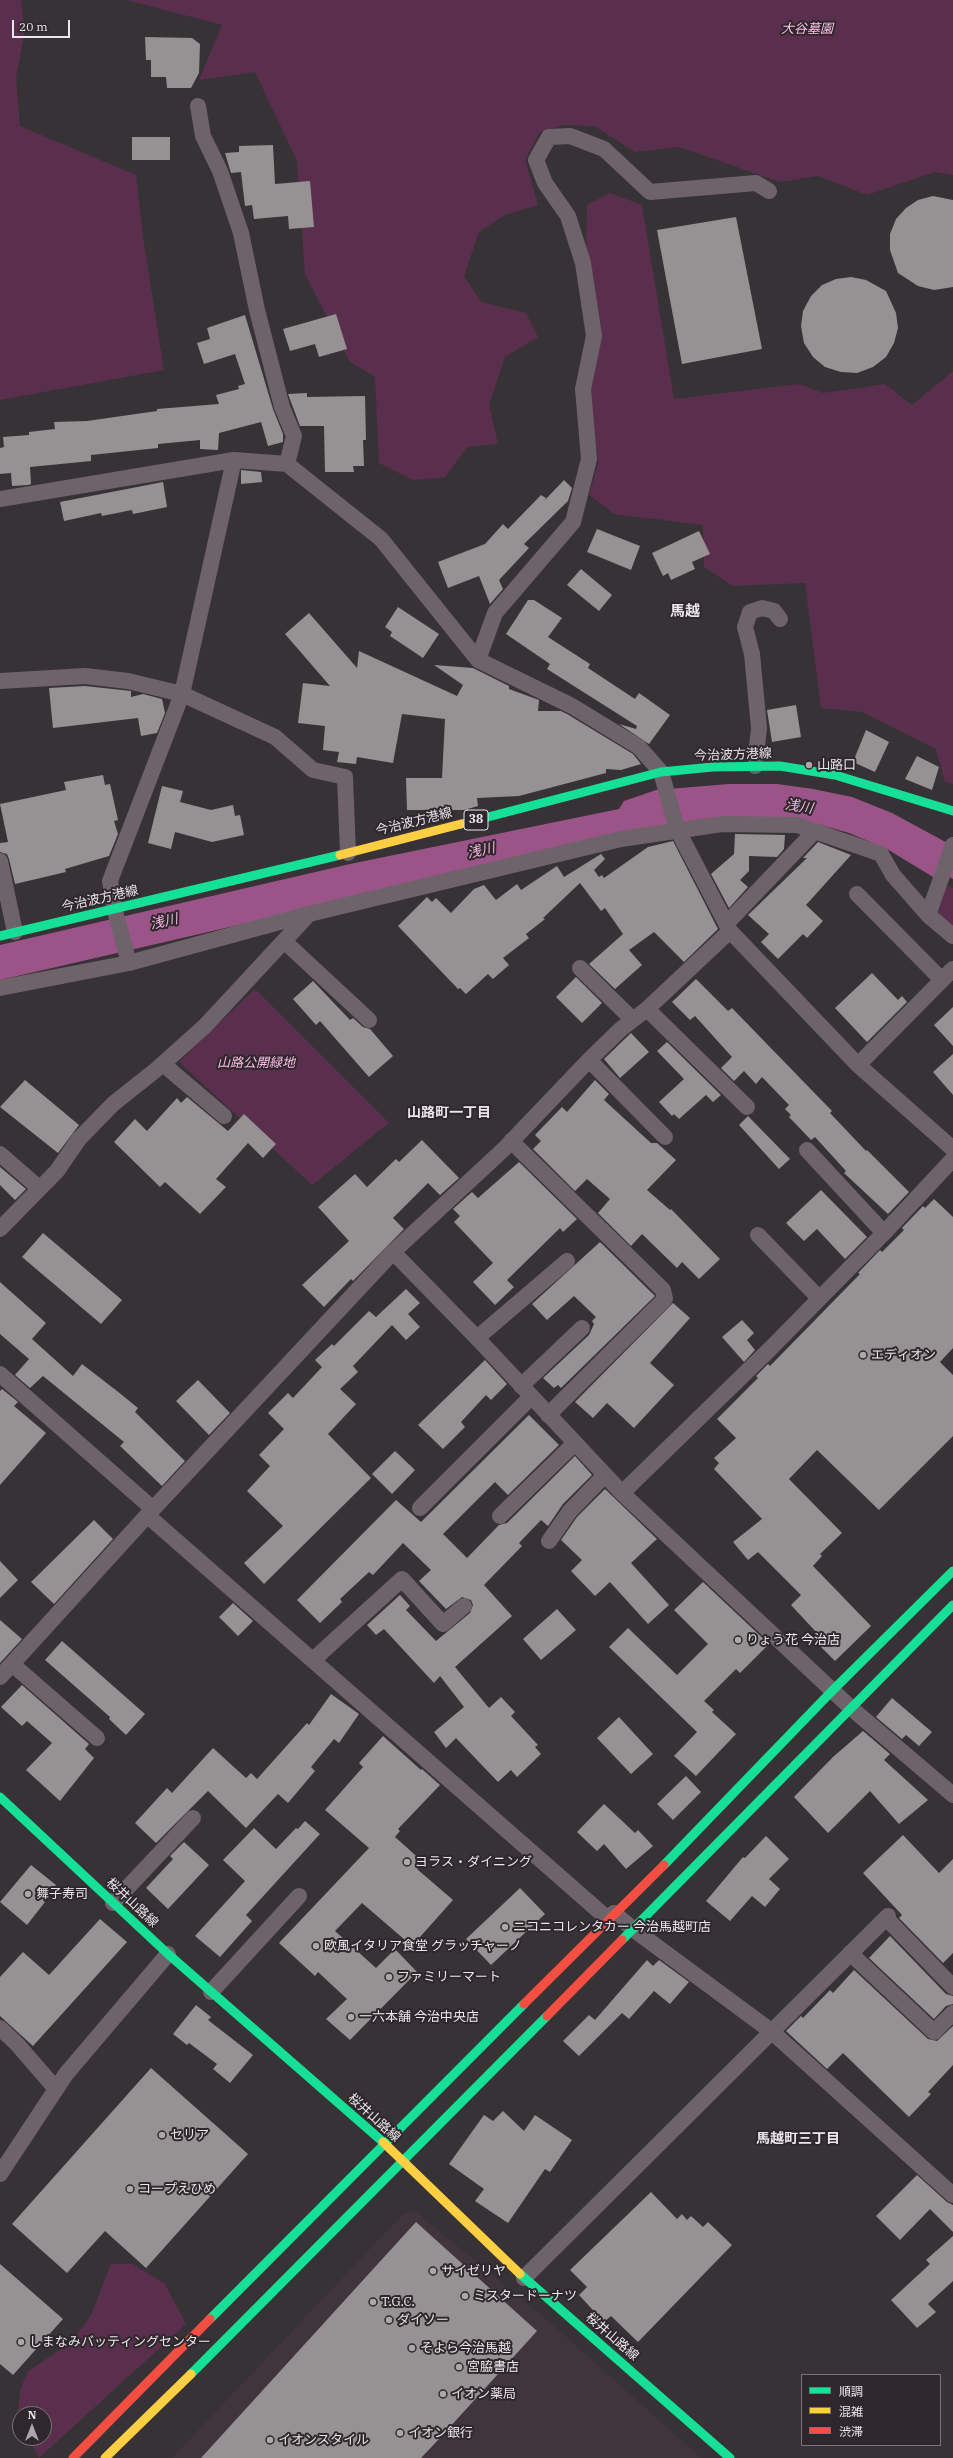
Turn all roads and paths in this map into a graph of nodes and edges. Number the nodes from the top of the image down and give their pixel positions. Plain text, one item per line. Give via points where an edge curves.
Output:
1 (198, 106) dead end
2 (769, 191) dead end
3 (234, 460) junction
4 (287, 464) junction
5 (0, 499) edge
6 (780, 619) dead end
7 (478, 660) junction
8 (0, 681) edge
9 (182, 694) junction
10 (755, 766) junction
11 (661, 772) junction
12 (953, 811) edge
13 (676, 829) junction
14 (815, 831) junction
15 (953, 845) edge
16 (348, 853) junction
17 (0, 861) edge
18 (857, 894) dead end
19 (115, 912) junction
20 (309, 914) junction
21 (928, 915) junction
22 (728, 927) junction
23 (7, 934) edge
24 (953, 936) edge
25 (284, 940) junction
26 (128, 961) junction
27 (580, 968) dead end
28 (948, 974) edge
29 (0, 988) edge
30 (647, 1009) junction
31 (369, 1020) dead end
32 (632, 1020) junction
33 (589, 1060) junction
34 (163, 1064) junction
35 (858, 1065) junction
36 (747, 1106) dead end
37 (224, 1116) dead end
38 (665, 1137) dead end
39 (511, 1141) junction
40 (953, 1149) edge
41 (807, 1150) dead end
42 (0, 1154) edge
43 (953, 1159) edge
44 (39, 1188) junction
45 (0, 1229) edge
46 (884, 1233) junction
47 (758, 1235) dead end
48 (393, 1252) junction
49 (567, 1261) dead end
50 (819, 1298) junction
51 (582, 1328) dead end
52 (477, 1338) junction
53 (0, 1374) edge
54 (526, 1392) junction
55 (548, 1415) junction
56 (575, 1443) junction
57 (605, 1476) junction
58 (622, 1493) junction
59 (420, 1508) dead end
60 (150, 1513) junction
61 (500, 1516) dead end
62 (549, 1541) dead end
63 (953, 1571) edge
64 (953, 1605) edge
65 (464, 1606) dead end
66 (312, 1660) junction
67 (12, 1664) junction
68 (0, 1677) edge
69 (832, 1691) junction
70 (851, 1708) junction
71 (97, 1738) dead end
72 (953, 1795) edge
73 (0, 1797) edge
74 (193, 1818) dead end
75 (299, 1896) dead end
76 (113, 1903) junction
77 (611, 1916) junction
78 (632, 1929) junction
79 (850, 1953) junction
80 (168, 1954) junction
81 (953, 1987) edge
82 (210, 1992) junction
83 (953, 2013) edge
84 (0, 2028) edge
85 (771, 2032) junction
86 (56, 2088) junction
87 (384, 2143) junction
88 (403, 2162) junction
89 (0, 2174) edge
90 (953, 2195) edge
91 (524, 2278) junction
92 (73, 2458) edge
93 (105, 2458) edge
94 (730, 2458) edge

1 - 4 street via 203,136 220,171 241,233 257,310 282,407 294,436
2 - 7 street via 756,183 650,192 604,150 570,136 549,137 536,160 545,184 568,216 583,263 594,336 583,389 589,459 573,522 495,613
3 - 4 street
3 - 5 street
3 - 9 street
4 - 7 street via 381,539
6 - 10 street via 774,611 762,608 750,612 745,627 752,654 758,728
7 - 11 street via 572,706 639,747
8 - 9 street via 85,676 128,681
9 - 16 street via 275,737 313,770 345,777
9 - 19 street via 110,880
10 - 11 street, 今治波方港線 / 38
10 - 12 street, 今治波方港線 / 38 via 780,766 835,774
11 - 13 street
11 - 16 street, 今治波方港線 / 38
13 - 14 street via 722,824 797,825
13 - 20 street via 621,839
13 - 22 street
14 - 21 street via 880,854
14 - 22 street
15 - 21 street
16 - 19 street, 今治波方港線 / 38
17 - 23 street
18 - 28 street
19 - 23 street, 今治波方港線 / 38
19 - 26 street
20 - 25 street
20 - 26 street
21 - 24 street
22 - 30 street
22 - 35 street
25 - 31 street
25 - 34 street via 205,1026
26 - 29 street
27 - 32 street
28 - 35 street
30 - 32 street
30 - 36 street
32 - 33 street
33 - 38 street
33 - 39 street
34 - 37 street
34 - 44 street via 108,1109 79,1139 57,1171
35 - 40 street
39 - 48 street
39 - 55 street via 663,1290 666,1299
41 - 46 street
42 - 44 street
43 - 46 street
44 - 45 street
46 - 50 street
47 - 50 street
48 - 52 street
48 - 60 street
49 - 52 street
50 - 58 street
51 - 54 street
52 - 54 street
53 - 60 street
54 - 55 street
54 - 59 street
55 - 56 street
56 - 57 street
56 - 61 street
57 - 58 street
57 - 62 street via 570,1511
58 - 69 street
60 - 66 street
60 - 67 street
63 - 69 street
64 - 70 street
65 - 66 street via 443,1624 402,1579
66 - 77 street
67 - 68 street
67 - 71 street
69 - 70 street
69 - 77 street via 696,1833
70 - 72 street
70 - 78 street
73 - 76 street, 桜井山路線
74 - 76 street
75 - 82 street
76 - 80 street, 桜井山路線
77 - 78 street
77 - 87 street
78 - 85 street
78 - 88 street
79 - 81 street via 887,1917
79 - 83 street via 934,2032
79 - 85 street
80 - 82 street, 桜井山路線
80 - 86 street
82 - 87 street, 桜井山路線
84 - 86 street
85 - 90 street
85 - 91 street
86 - 89 street
87 - 88 street, 桜井山路線
87 - 92 street
88 - 91 street, 桜井山路線
88 - 93 street
91 - 94 street, 桜井山路線

